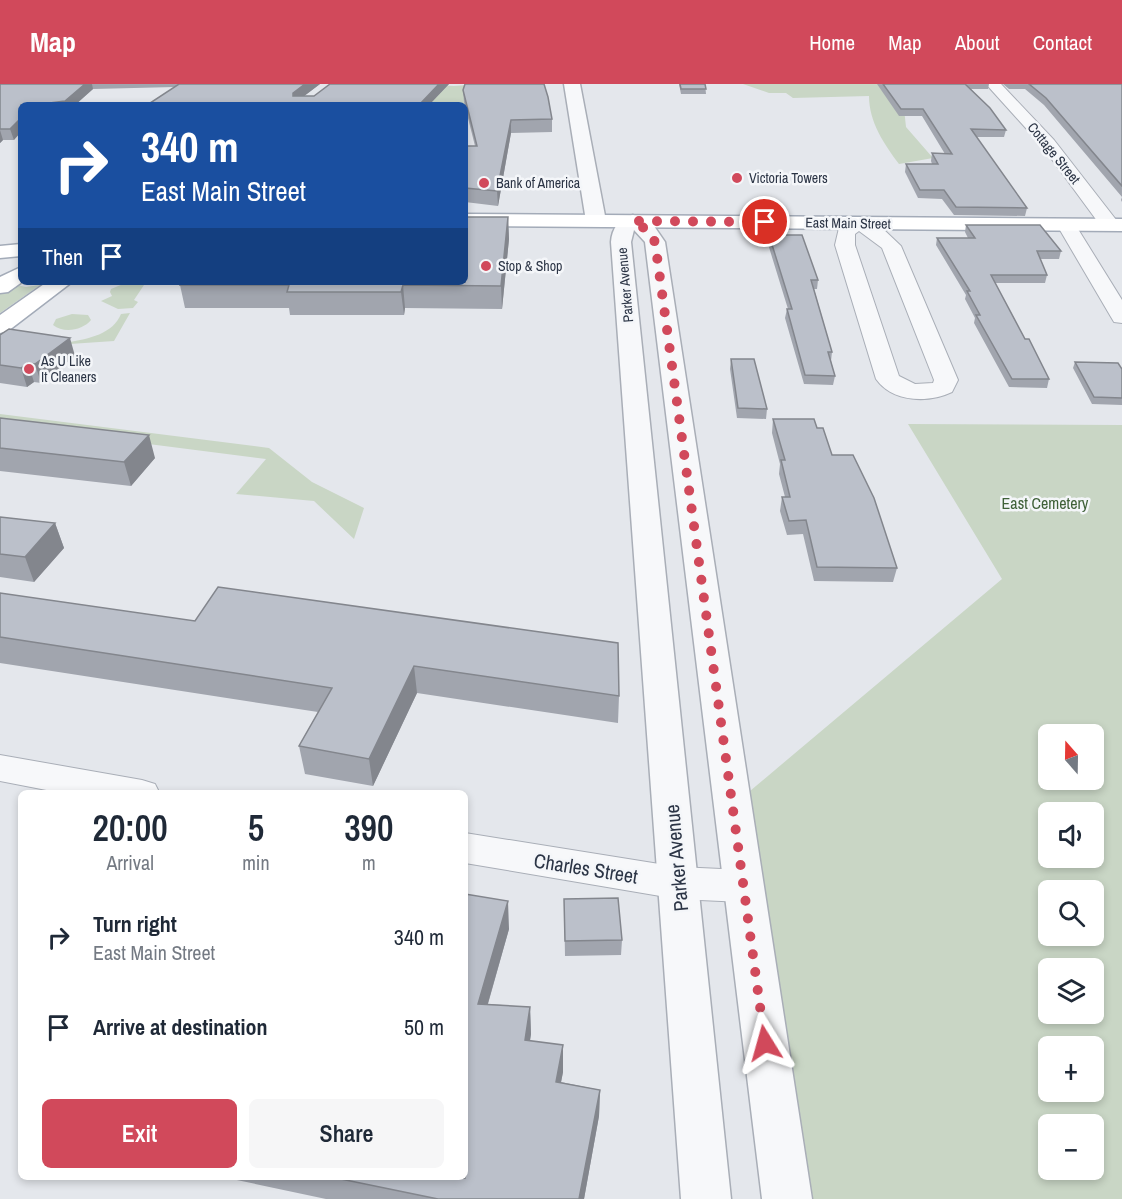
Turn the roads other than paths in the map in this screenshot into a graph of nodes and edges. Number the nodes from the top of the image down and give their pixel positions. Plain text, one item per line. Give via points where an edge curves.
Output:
1 (572, 84) edge
2 (993, 84) edge
3 (468, 220) edge
4 (596, 220) junction
5 (633, 221) junction
6 (858, 223) junction
7 (1066, 225) junction
8 (1105, 229) edge
9 (18, 250) edge
10 (0, 252) edge
11 (18, 275) edge
12 (57, 285) edge
13 (0, 287) edge
14 (1122, 317) edge
15 (0, 326) edge
16 (645, 517) junction
17 (692, 517) junction
18 (0, 768) edge
19 (119, 790) edge
20 (468, 849) edge
21 (678, 884) junction
22 (743, 886) junction
23 (706, 1199) edge
24 (787, 1199) edge

1 - 4 street
2 - 8 street, Cottage Street via 1047,143
3 - 4 main road, East Main Street
4 - 5 main road, East Main Street
5 - 6 main road, East Main Street
5 - 16 street, Parker Avenue via 622,231 621,242
5 - 17 street, Parker Avenue via 647,230 655,242
6 - 6 street via 846,232 844,245 892,311 891,246
6 - 7 main road, East Main Street
7 - 8 main road, East Main Street
7 - 14 street
9 - 10 main road
11 - 13 main road
12 - 15 main road
16 - 17 street
16 - 21 street, Parker Avenue
17 - 22 street, Parker Avenue
18 - 19 street
20 - 21 street, Charles Street
21 - 22 street, Charles Street
21 - 23 street, Parker Avenue
22 - 24 street, Parker Avenue

